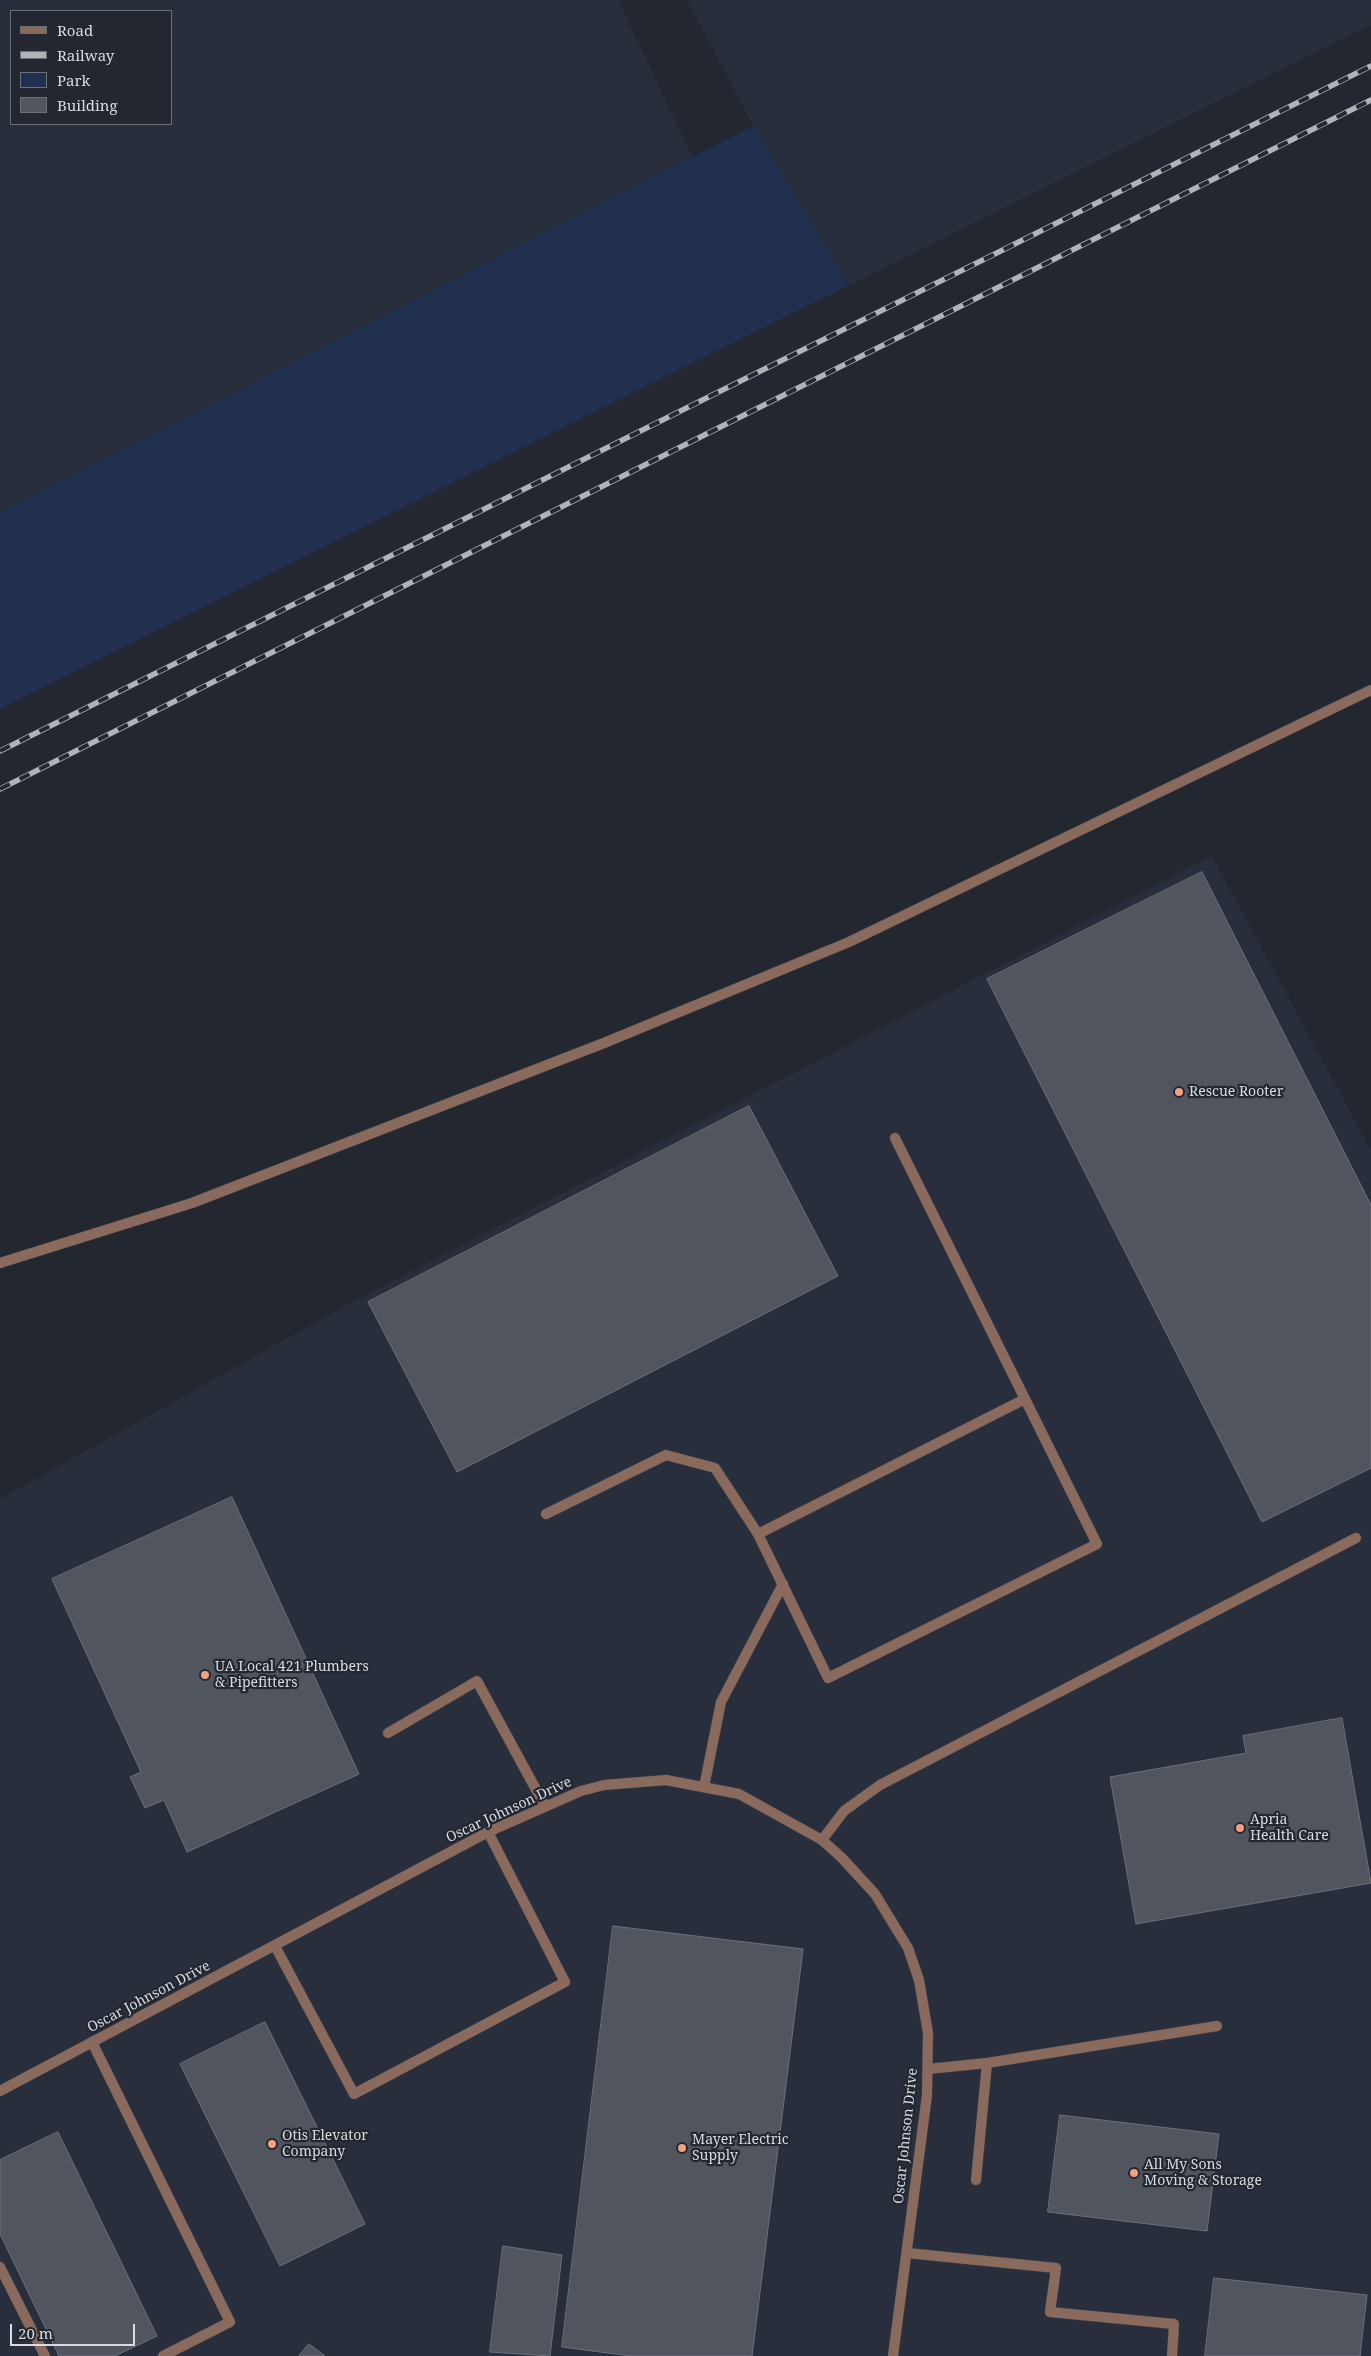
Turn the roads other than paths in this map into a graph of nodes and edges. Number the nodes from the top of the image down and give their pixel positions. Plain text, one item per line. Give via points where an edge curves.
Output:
1 (1371, 690) edge
2 (895, 1138) dead end
3 (0, 1263) edge
4 (1025, 1399) junction
5 (546, 1514) dead end
6 (758, 1534) junction
7 (1356, 1538) dead end
8 (783, 1584) junction
9 (388, 1733) dead end
10 (704, 1787) junction
11 (545, 1806) junction
12 (488, 1832) junction
13 (822, 1840) junction
14 (275, 1946) junction
15 (1218, 2026) dead end
16 (92, 2042) junction
17 (987, 2063) junction
18 (928, 2069) junction
19 (0, 2091) edge
20 (976, 2180) dead end
21 (907, 2253) junction
22 (0, 2266) edge
23 (45, 2356) edge
24 (164, 2356) edge
25 (893, 2356) edge
26 (1172, 2356) edge

1 - 3 street via 849,942 604,1043 192,1203
2 - 4 street
4 - 6 street
4 - 8 street via 1097,1544 828,1678
5 - 6 street via 666,1455 715,1468
6 - 8 street
7 - 13 street via 880,1785 844,1811
8 - 10 street via 721,1702
9 - 11 street via 477,1681
10 - 11 street, Oscar Johnson Drive via 666,1780 604,1785
10 - 13 street, Oscar Johnson Drive via 739,1794
11 - 12 street, Oscar Johnson Drive
12 - 14 street, Oscar Johnson Drive
12 - 14 street via 565,1982 354,2094
13 - 18 street, Oscar Johnson Drive via 875,1894 908,1948 919,1980 926,2019
14 - 16 street, Oscar Johnson Drive
15 - 17 street
16 - 19 street, Oscar Johnson Drive
16 - 24 street via 230,2322
17 - 18 street
17 - 20 street
18 - 21 street, Oscar Johnson Drive
21 - 25 street, Oscar Johnson Drive
21 - 26 street via 1056,2268 1050,2312 1174,2324
22 - 23 street

